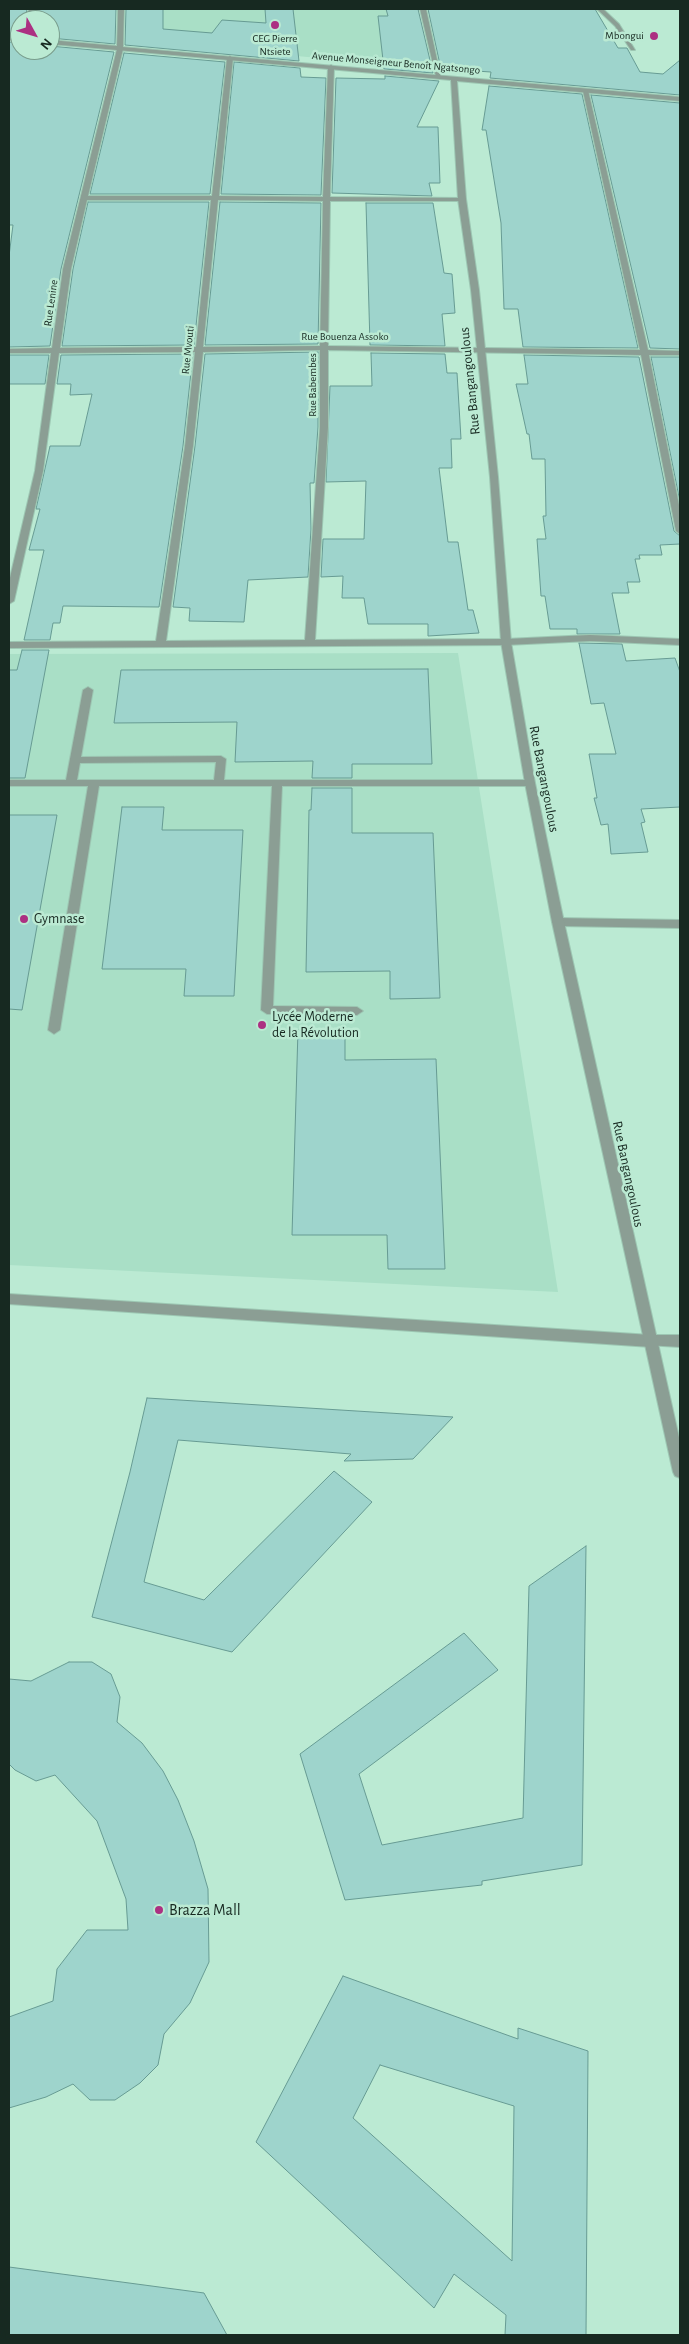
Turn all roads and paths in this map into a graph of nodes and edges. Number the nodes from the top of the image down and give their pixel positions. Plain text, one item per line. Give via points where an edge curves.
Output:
1 (121, 9) edge
2 (423, 9) edge
3 (600, 9) edge
4 (60, 43) edge
5 (120, 49) junction
6 (633, 49) dead end
7 (230, 58) junction
8 (331, 67) junction
9 (440, 77) junction
10 (454, 79) junction
11 (586, 91) junction
12 (680, 99) edge
13 (328, 197) junction
14 (85, 198) junction
15 (213, 198) junction
16 (462, 200) junction
17 (325, 348) junction
18 (480, 349) junction
19 (200, 350) junction
20 (9, 351) edge
21 (55, 351) junction
22 (645, 353) junction
23 (680, 353) edge
24 (680, 531) edge
25 (9, 601) edge
26 (506, 642) junction
27 (680, 642) edge
28 (160, 643) junction
29 (310, 643) junction
30 (9, 645) edge
31 (88, 690) dead end
32 (74, 760) junction
33 (9, 782) edge
34 (71, 783) junction
35 (94, 783) junction
36 (219, 783) junction
37 (276, 784) junction
38 (530, 784) junction
39 (558, 922) junction
40 (680, 924) edge
41 (357, 1011) dead end
42 (54, 1030) dead end
43 (9, 1299) edge
44 (651, 1341) junction
45 (680, 1342) edge
46 (680, 1472) edge

1 - 5 street, Rue Lenine
2 - 9 street
3 - 6 street via 617,25
4 - 5 street, Avenue Monseigneur Benoît Ngatsongo
5 - 7 street, Avenue Monseigneur Benoît Ngatsongo
5 - 14 street, Rue Lenine
7 - 8 street, Avenue Monseigneur Benoît Ngatsongo
7 - 15 street, Rue Mvouti
8 - 9 street, Avenue Monseigneur Benoît Ngatsongo
8 - 13 street, Rue Babembes
9 - 10 street, Avenue Monseigneur Benoît Ngatsongo
10 - 11 street, Avenue Monseigneur Benoît Ngatsongo
10 - 16 street, Rue Bangangoulous
11 - 12 street, Avenue Monseigneur Benoît Ngatsongo
11 - 22 street
13 - 15 street
13 - 16 street
13 - 17 street, Rue Babembes via 324,256
14 - 15 street
14 - 21 street, Rue Lenine via 67,269
15 - 19 street, Rue Mvouti
16 - 18 street, Rue Bangangoulous
17 - 18 street, Rue Bouenza Assoko
17 - 19 street, Rue Bouenza Assoko
17 - 29 street, Rue Babembes via 324,427
18 - 22 street, Rue Bouenza Assoko
18 - 26 street, Rue Bangangoulous via 494,477
19 - 21 street, Rue Bouenza Assoko
19 - 28 street, Rue Mvouti
20 - 21 street, Rue Bouenza Assoko
21 - 25 street, Rue Lenine via 39,471
22 - 23 street, Rue Bouenza Assoko
22 - 24 street
26 - 27 street via 590,638
26 - 29 street
26 - 38 street, Rue Bangangoulous
28 - 29 street
28 - 30 street
31 - 32 street
32 - 34 street
32 - 36 street via 221,759
33 - 34 street
34 - 35 street
35 - 36 street
35 - 42 street
36 - 37 street
37 - 38 street
37 - 41 street via 267,1010
38 - 39 street, Rue Bangangoulous
39 - 40 street
39 - 44 street, Rue Bangangoulous
43 - 44 street
44 - 45 street
44 - 46 street, Rue Bangangoulous

